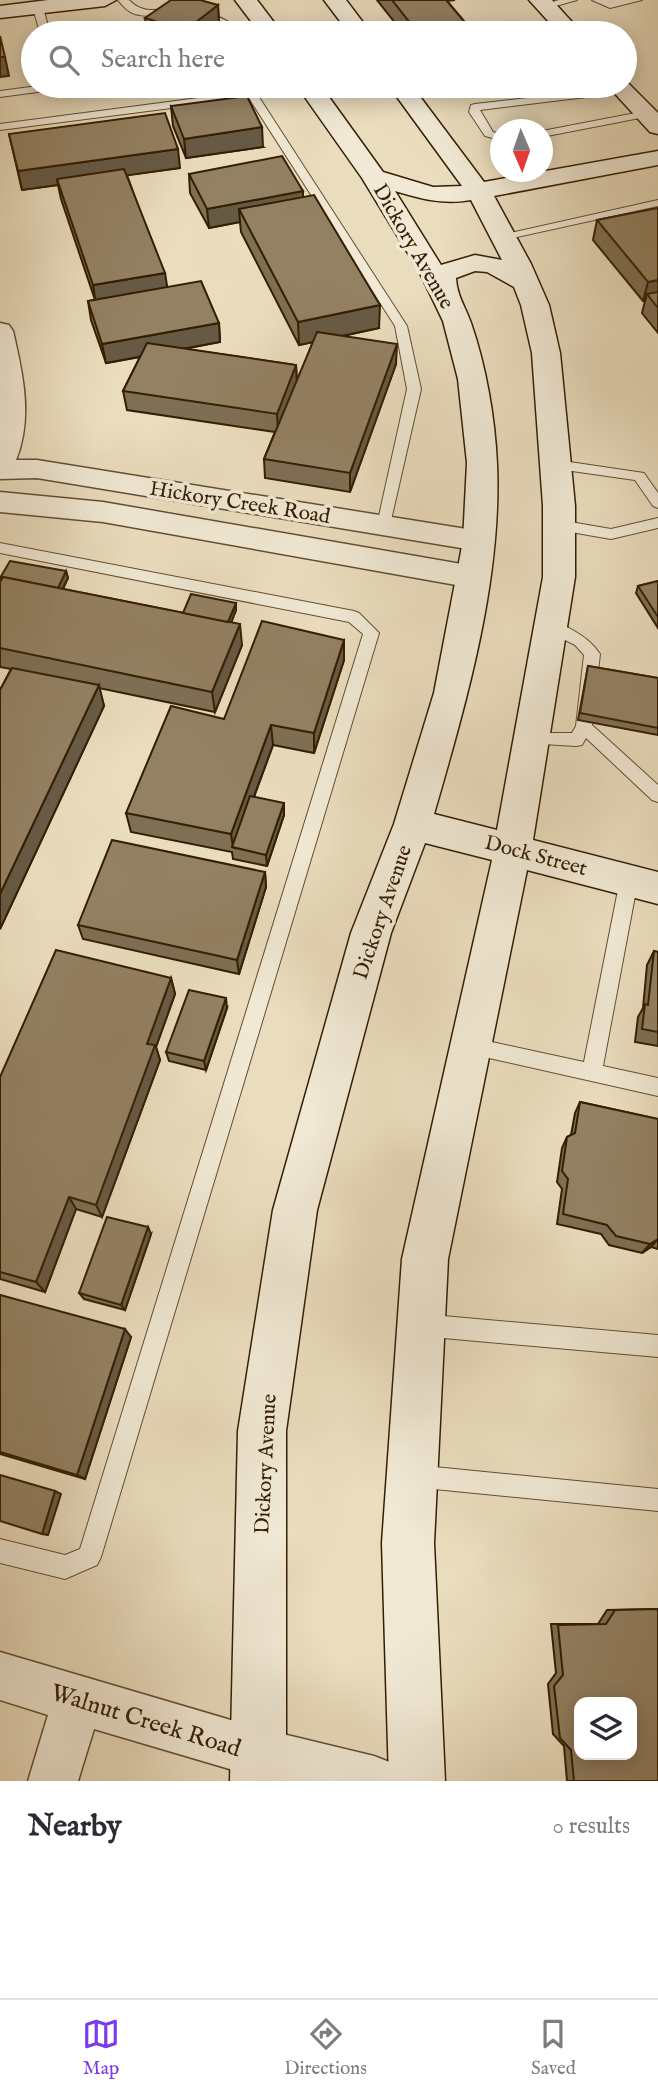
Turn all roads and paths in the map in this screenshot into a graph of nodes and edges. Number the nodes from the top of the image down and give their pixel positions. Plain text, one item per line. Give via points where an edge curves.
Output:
1 (105, 0) edge
2 (123, 0) edge
3 (246, 0) edge
4 (335, 0) edge
5 (572, 0) edge
6 (597, 0) edge
7 (637, 0) edge
8 (542, 3) edge
9 (36, 4) edge
10 (0, 12) edge
11 (41, 21) edge
12 (221, 21) edge
13 (262, 21) edge
14 (351, 21) edge
15 (559, 21) edge
16 (21, 91) edge
17 (0, 94) edge
18 (221, 98) edge
19 (255, 98) edge
20 (318, 98) edge
21 (409, 98) edge
22 (641, 104) edge
23 (0, 127) edge
24 (553, 131) edge
25 (490, 134) edge
26 (658, 158) edge
27 (374, 177) junction
28 (479, 192) junction
29 (658, 203) edge
30 (503, 236) junction
31 (526, 283) junction
32 (443, 292) junction
33 (0, 331) edge
34 (556, 465) junction
35 (0, 468) edge
36 (0, 502) edge
37 (658, 503) edge
38 (658, 523) edge
39 (384, 525) junction
40 (559, 525) junction
41 (479, 541) junction
42 (0, 548) edge
43 (474, 577) junction
44 (550, 626) junction
45 (584, 727) junction
46 (532, 738) junction
47 (658, 795) edge
48 (413, 824) junction
49 (513, 849) junction
50 (643, 884) edge
51 (468, 1046) junction
52 (592, 1072) junction
53 (658, 1087) edge
54 (421, 1325) junction
55 (658, 1346) edge
56 (411, 1476) junction
57 (658, 1500) edge
58 (0, 1551) edge
59 (0, 1676) edge
60 (78, 1699) junction
61 (258, 1767) edge
62 (54, 1781) edge
63 (374, 1781) edge
64 (418, 1781) edge

1 - 9 main road
2 - 12 lane via 134,11 186,11
3 - 13 main road
4 - 14 main road
5 - 8 lane
6 - 7 lane via 610,5
8 - 15 main road
9 - 10 main road
9 - 11 lane
16 - 17 lane
18 - 23 lane
19 - 39 lane via 401,326 414,389
20 - 27 main road, Dickory Avenue
21 - 28 main road
22 - 24 lane
22 - 25 lane via 475,107 474,113
26 - 28 main road
27 - 28 main road via 430,194
27 - 32 main road, Dickory Avenue
28 - 30 main road
29 - 30 lane
30 - 31 main road
31 - 32 main road via 491,262 471,262 443,275
31 - 34 main road via 546,354
32 - 41 main road, Dickory Avenue via 457,321 472,379 482,463
33 - 35 street via 14,387 7,451
34 - 37 lane via 639,476
34 - 40 main road
35 - 39 street, Hickory Creek Road via 37,469
36 - 43 street, Hickory Creek Road via 103,512
38 - 40 lane via 611,534
39 - 41 street, Hickory Creek Road
40 - 44 main road via 559,577
41 - 43 main road, Dickory Avenue
42 - 58 lane via 354,618 371,633 89,1557 65,1567
43 - 48 main road, Dickory Avenue via 451,693
44 - 45 lane via 580,641 592,654
44 - 46 main road
45 - 46 lane via 576,740
45 - 47 lane
46 - 49 main road
48 - 49 main road, Dock Street
48 - 61 main road, Dickory Avenue via 371,933 295,1210 262,1431
49 - 50 main road, Dock Street
49 - 51 main road
50 - 52 lane
51 - 52 lane
51 - 54 main road via 425,1259
52 - 53 lane
54 - 55 lane
54 - 56 main road
56 - 57 lane
56 - 64 main road via 408,1543
59 - 60 street, Walnut Creek Road
60 - 61 street, Walnut Creek Road
60 - 62 street
61 - 63 street, Walnut Creek Road

